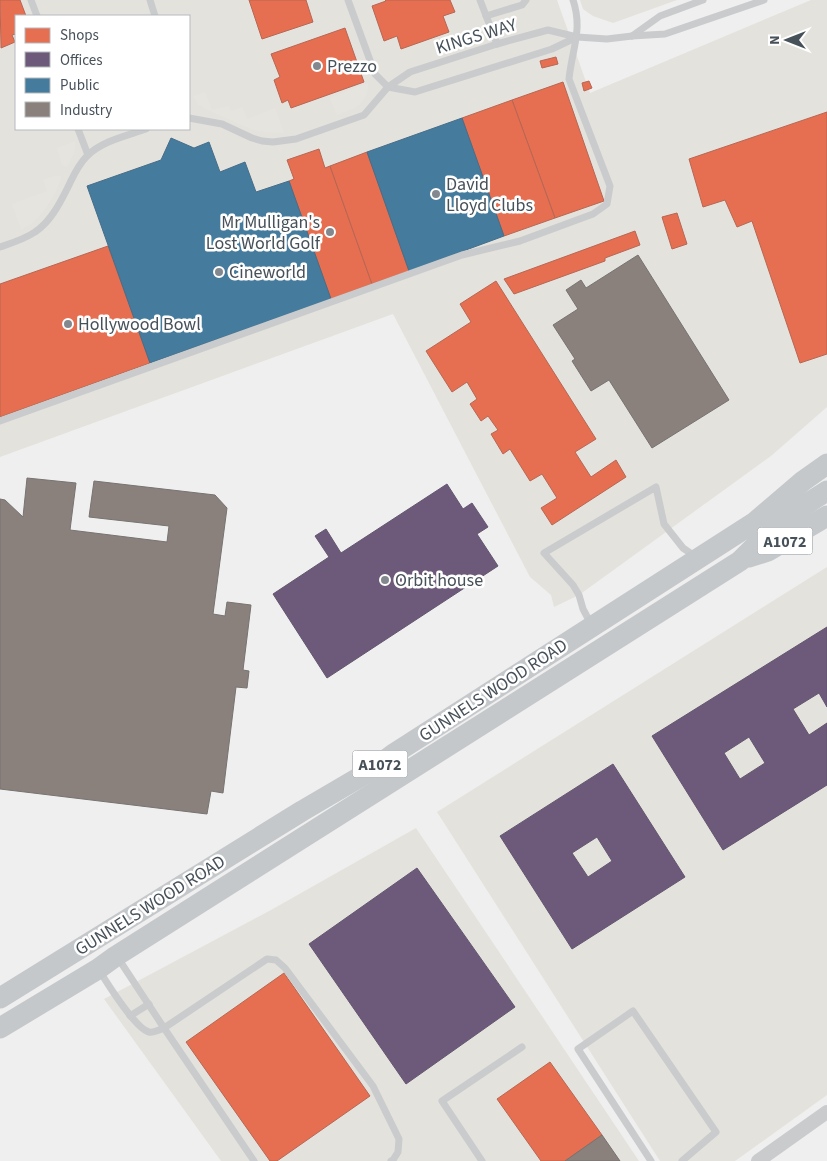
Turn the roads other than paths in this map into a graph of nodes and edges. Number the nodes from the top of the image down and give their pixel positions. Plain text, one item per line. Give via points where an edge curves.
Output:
1 (31, 0) edge
2 (150, 0) edge
3 (348, 0) edge
4 (480, 0) edge
5 (526, 0) edge
6 (573, 0) edge
7 (703, 0) edge
8 (764, 0) edge
9 (37, 15) edge
10 (155, 15) edge
11 (486, 16) junction
12 (577, 36) junction
13 (632, 36) junction
14 (497, 44) junction
15 (388, 87) junction
16 (190, 118) edge
17 (78, 130) edge
18 (143, 130) edge
19 (88, 155) junction
20 (0, 247) edge
21 (0, 421) edge
22 (827, 464) edge
23 (827, 491) edge
24 (806, 504) junction
25 (827, 516) edge
26 (755, 522) junction
27 (699, 559) junction
28 (740, 561) junction
29 (593, 627) junction
30 (116, 956) junction
31 (98, 969) junction
32 (0, 998) edge
33 (149, 1004) junction
34 (130, 1016) junction
35 (0, 1028) edge
36 (164, 1028) junction
37 (522, 1047) dead end
38 (827, 1112) edge
39 (254, 1161) edge
40 (391, 1161) edge
41 (482, 1161) edge
42 (651, 1161) edge
43 (682, 1161) edge
44 (758, 1161) edge

1 - 9 lane
2 - 10 lane
3 - 15 lane via 375,74
4 - 11 lane
5 - 11 lane via 522,5
6 - 12 lane via 577,12
7 - 13 lane via 660,16
8 - 13 lane, KINGS WAY via 665,34
11 - 14 lane
12 - 13 lane, KINGS WAY via 607,40
12 - 14 lane, KINGS WAY via 548,30
12 - 15 lane, KINGS WAY via 552,49 415,92
12 - 21 lane via 569,78 610,186 606,204 593,214 520,241 462,255
14 - 15 lane, KINGS WAY via 410,72
15 - 16 lane, KINGS WAY via 364,115 285,141 262,141 222,124
17 - 19 lane
18 - 19 lane via 106,143
19 - 20 lane via 78,166 48,220 24,238
22 - 26 main road, GUNNELS WOOD ROAD / A1072
23 - 24 main road, GUNNELS WOOD ROAD / A1072
24 - 26 main road, GUNNELS WOOD ROAD / A1072
24 - 28 main road, GUNNELS WOOD ROAD / A1072 via 760,540
25 - 28 main road, GUNNELS WOOD ROAD / A1072 via 768,551
26 - 27 main road, GUNNELS WOOD ROAD / A1072
27 - 29 main road, GUNNELS WOOD ROAD / A1072
27 - 29 lane via 683,548 664,524 656,487 544,553 573,585
28 - 30 main road, GUNNELS WOOD ROAD / A1072
29 - 32 main road, GUNNELS WOOD ROAD / A1072 via 372,770
30 - 31 main road, GUNNELS WOOD ROAD / A1072
30 - 33 lane
31 - 34 lane
31 - 35 main road, GUNNELS WOOD ROAD / A1072
33 - 34 lane
33 - 36 lane
34 - 36 lane via 147,1032
36 - 39 lane
36 - 40 lane via 267,959 276,960 373,1086 399,1139 398,1152
37 - 41 lane via 442,1101
38 - 44 street
42 - 43 lane via 578,1049 633,1011 716,1132

